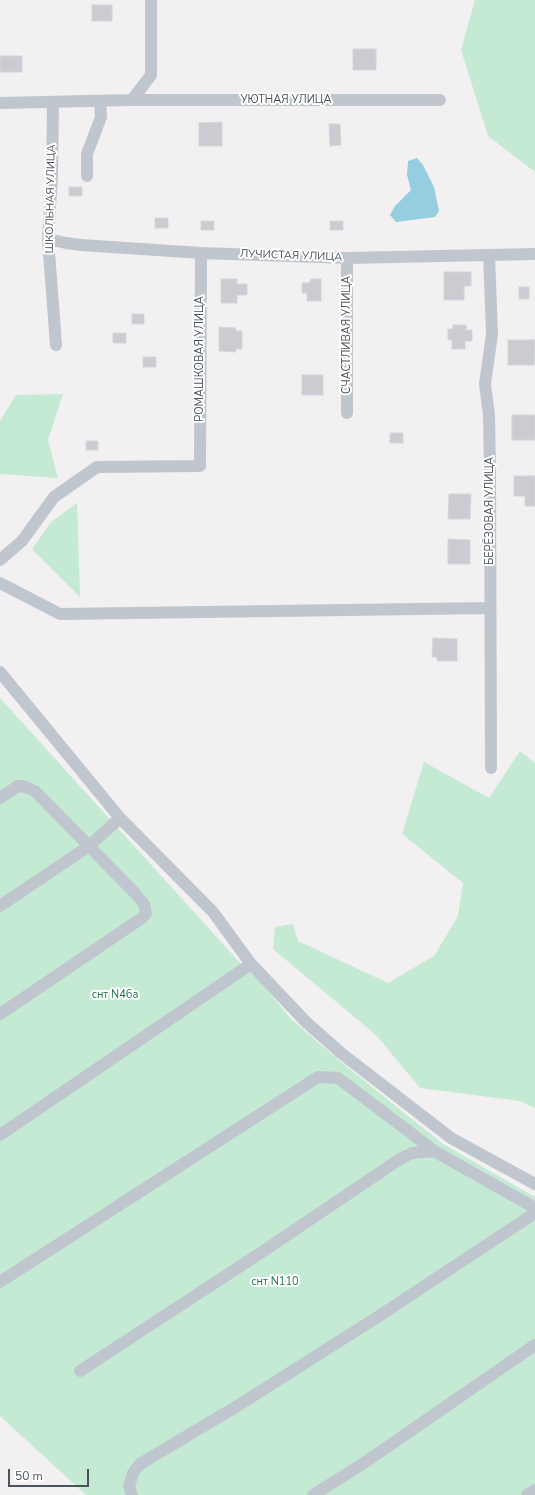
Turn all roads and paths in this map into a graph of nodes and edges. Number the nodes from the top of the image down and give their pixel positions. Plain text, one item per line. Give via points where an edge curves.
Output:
1 (151, 0) edge
2 (132, 100) junction
3 (440, 100) dead end
4 (100, 101) junction
5 (53, 102) junction
6 (0, 103) edge
7 (87, 176) dead end
8 (48, 238) junction
9 (201, 253) junction
10 (535, 254) edge
11 (489, 255) junction
12 (346, 258) junction
13 (56, 345) dead end
14 (347, 413) dead end
15 (0, 560) edge
16 (0, 583) edge
17 (490, 608) junction
18 (0, 672) edge
19 (491, 768) dead end
20 (0, 798) edge
21 (120, 818) junction
22 (89, 846) junction
23 (0, 906) edge
24 (251, 964) junction
25 (0, 1014) edge
26 (0, 1135) edge
27 (434, 1151) junction
28 (535, 1184) edge
29 (535, 1208) edge
30 (535, 1213) edge
31 (0, 1282) edge
32 (535, 1345) edge
33 (80, 1371) dead end
34 (535, 1490) edge
35 (132, 1495) edge
36 (313, 1495) edge
37 (527, 1495) edge

1 - 2 street via 151,75
2 - 3 street, УЮТНАЯ УЛИЦА
2 - 4 street, УЮТНАЯ УЛИЦА
4 - 5 street
4 - 7 street via 100,117 87,154
5 - 6 street
5 - 8 street, ШКОЛЬНАЯ УЛИЦА
8 - 9 street, ЛУЧИСТАЯ УЛИЦА via 81,245
8 - 13 street, ШКОЛЬНАЯ УЛИЦА
9 - 12 street, ЛУЧИСТАЯ УЛИЦА
9 - 15 street, РОМАШКОВАЯ УЛИЦА via 200,466 97,467 54,497 22,541
10 - 11 street, ЛУЧИСТАЯ УЛИЦА
11 - 12 street, ЛУЧИСТАЯ УЛИЦА
11 - 17 street, БЕРЁЗОВАЯ УЛИЦА via 492,334 486,384 489,415
12 - 14 street, СЧАСТЛИВАЯ УЛИЦА
16 - 17 street via 60,614
17 - 19 street, БЕРЁЗОВАЯ УЛИЦА
18 - 21 street
20 - 22 street via 18,786 36,792
21 - 22 street
21 - 24 street via 213,912
22 - 23 street
22 - 25 street via 134,892 144,904 146,913
24 - 26 street
24 - 28 street via 306,1022 341,1054 451,1138
27 - 29 street
27 - 31 street via 338,1078 318,1077
27 - 33 street via 400,1158
30 - 35 street via 239,1405 140,1464 129,1486
32 - 36 street via 364,1463
34 - 37 street

